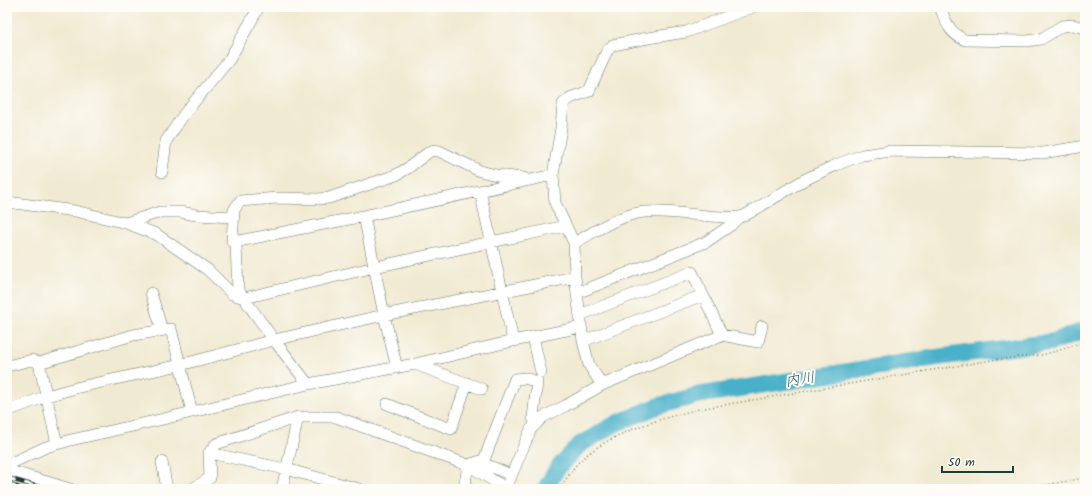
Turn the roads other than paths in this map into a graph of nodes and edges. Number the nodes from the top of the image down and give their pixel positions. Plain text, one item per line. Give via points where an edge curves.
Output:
1 (259, 7) edge
2 (753, 7) edge
3 (940, 7) edge
4 (1085, 28) edge
5 (1085, 146) edge
6 (162, 172) dead end
7 (553, 174) junction
8 (535, 178) junction
9 (480, 191) junction
10 (7, 202) edge
11 (233, 216) junction
12 (364, 216) junction
13 (739, 217) junction
14 (126, 224) junction
15 (566, 226) junction
16 (491, 242) junction
17 (574, 243) junction
18 (236, 245) junction
19 (375, 267) junction
20 (575, 277) junction
21 (502, 292) junction
22 (577, 292) junction
23 (151, 293) dead end
24 (703, 295) junction
25 (244, 298) junction
26 (384, 315) junction
27 (580, 315) junction
28 (762, 326) dead end
29 (581, 327) junction
30 (162, 330) junction
31 (722, 335) junction
32 (533, 337) junction
33 (274, 340) junction
34 (513, 341) junction
35 (583, 341) junction
36 (39, 363) junction
37 (415, 364) junction
38 (180, 365) junction
39 (7, 366) edge
40 (397, 368) junction
41 (541, 372) dead end
42 (466, 383) junction
43 (308, 384) junction
44 (602, 385) junction
45 (482, 389) dead end
46 (47, 396) junction
47 (386, 404) dead end
48 (7, 411) edge
49 (192, 412) junction
50 (298, 417) junction
51 (536, 424) junction
52 (58, 444) junction
53 (209, 453) junction
54 (162, 462) dead end
55 (480, 462) junction
56 (7, 465) edge
57 (468, 465) junction
58 (286, 469) junction
59 (7, 470) edge
60 (511, 475) junction
61 (70, 489) edge
62 (167, 489) edge
63 (192, 489) edge
64 (282, 489) edge
65 (359, 489) edge
66 (464, 489) edge
67 (506, 489) edge

1 - 6 street via 229,60 184,114 166,141
2 - 7 street via 686,32 613,45 607,51 589,91 570,98 563,104
3 - 4 street via 947,25 956,36 965,40 1027,41 1041,39 1062,26 1073,24
5 - 13 street via 1043,152 891,151 862,155 804,180
7 - 8 street
7 - 15 street via 555,203
8 - 9 street
8 - 11 street via 480,171 434,150 396,175 329,198 240,201
9 - 12 street
9 - 16 street
10 - 14 street via 75,211
11 - 14 street via 160,212
11 - 18 street via 232,241
12 - 18 street via 240,241
12 - 19 street
13 - 17 street via 643,212 616,220
13 - 22 street via 732,225 706,242
14 - 25 street via 156,234 208,270 232,294
15 - 16 street
15 - 17 street
16 - 19 street
16 - 21 street
17 - 20 street
18 - 25 street via 238,290
19 - 25 street
19 - 26 street
20 - 21 street
20 - 22 street
21 - 26 street
21 - 34 street
22 - 27 street
23 - 30 street
24 - 27 street via 692,272
24 - 31 street
24 - 35 street
25 - 33 street
26 - 33 street
26 - 40 street
27 - 29 street
28 - 31 street via 758,342
29 - 32 street
29 - 35 street
30 - 36 street via 133,335
30 - 38 street via 171,329
31 - 44 street
32 - 34 street
32 - 41 street
33 - 38 street
33 - 43 street
34 - 37 street
35 - 44 street via 589,365
36 - 39 street via 32,360
36 - 46 street
37 - 40 street
37 - 42 street
38 - 46 street
38 - 49 street
40 - 43 street
42 - 45 street
42 - 47 street via 451,429
43 - 49 street
44 - 51 street via 543,417
46 - 48 street
46 - 52 street
49 - 52 street
50 - 53 street via 216,444
50 - 57 street via 336,417
50 - 58 street
51 - 55 street via 533,418 537,382 525,378 516,379 484,460
51 - 60 street via 531,429
52 - 56 street
53 - 58 street
53 - 63 street via 210,478
54 - 62 street
55 - 57 street
55 - 60 street
57 - 66 street
57 - 67 street
58 - 64 street
58 - 65 street
59 - 61 street
60 - 67 street

